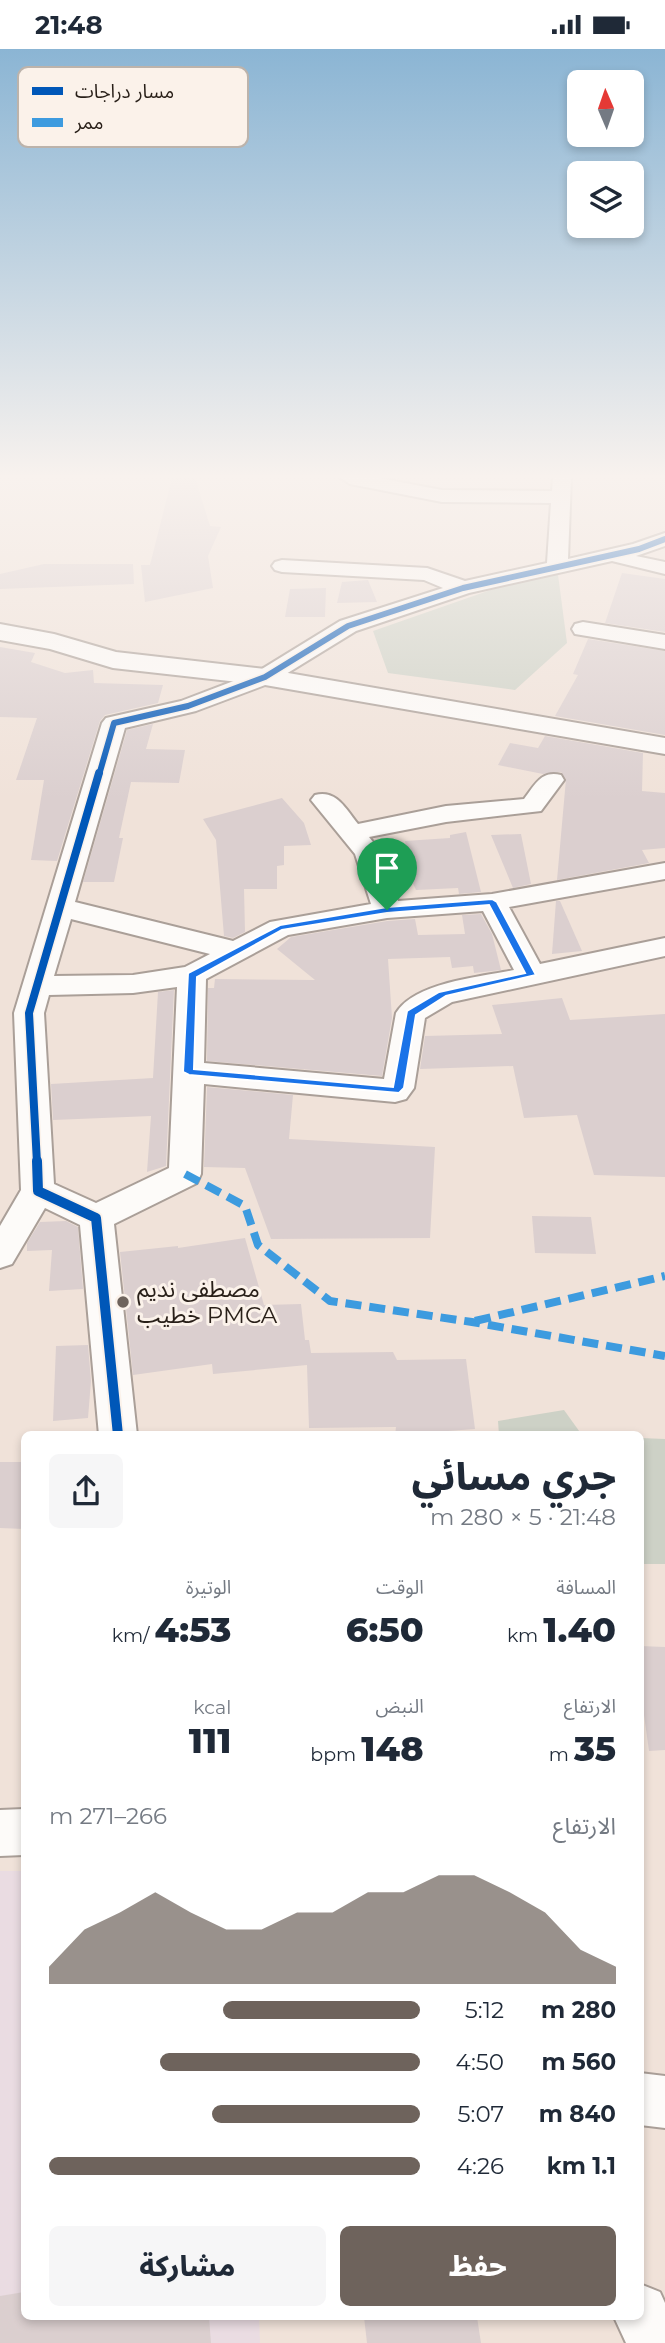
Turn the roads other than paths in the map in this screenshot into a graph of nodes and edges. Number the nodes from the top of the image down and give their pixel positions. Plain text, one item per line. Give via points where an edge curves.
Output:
1 (455, 585) edge
2 (476, 585) edge
3 (463, 588) junction
4 (583, 629) dead end
5 (0, 632) edge
6 (665, 642) edge
7 (265, 677) junction
8 (665, 746) edge
9 (552, 780) dead end
10 (324, 800) dead end
11 (351, 833) junction
12 (665, 871) edge
13 (492, 902) junction
14 (60, 907) junction
15 (387, 910) junction
16 (665, 947) edge
17 (237, 951) junction
18 (192, 975) junction
19 (531, 975) junction
20 (33, 1000) junction
21 (0, 1021) edge
22 (189, 1072) junction
23 (38, 1191) junction
24 (96, 1218) junction
25 (0, 1255) edge
26 (118, 1431) edge
27 (21, 1832) edge
28 (0, 1833) edge
29 (644, 2099) edge
30 (665, 2102) edge
31 (644, 2320) edge
32 (655, 2343) edge

1 - 3 street
2 - 3 street
3 - 7 street via 348,626
4 - 6 street
5 - 7 street via 134,664
7 - 8 street
7 - 14 street via 188,706 114,723
9 - 11 street via 532,806 446,814
10 - 11 street
11 - 15 street via 368,852
12 - 13 street
13 - 15 street
13 - 19 street
14 - 17 street
14 - 20 street
15 - 17 street via 280,928
16 - 19 street
17 - 18 street
18 - 20 street
18 - 22 street
19 - 22 street via 443,994 411,1013 395,1091
20 - 21 street
20 - 23 street
22 - 24 street via 185,1174
23 - 24 street
23 - 25 street
24 - 26 street
27 - 28 street
29 - 30 street
31 - 32 street

